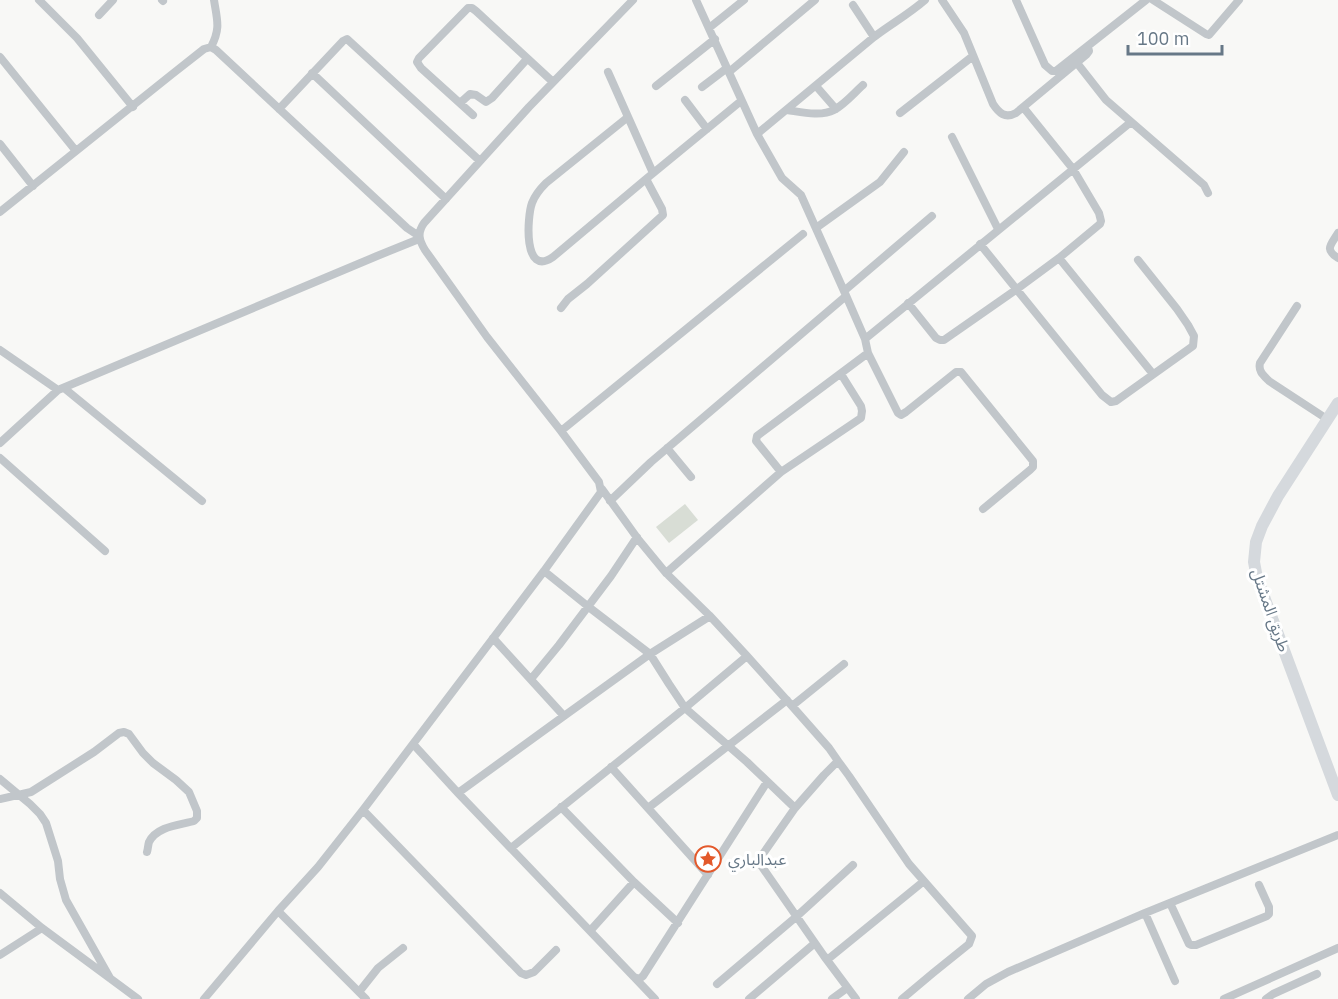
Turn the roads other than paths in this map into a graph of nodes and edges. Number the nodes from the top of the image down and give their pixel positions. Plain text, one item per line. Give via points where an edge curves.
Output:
1 (39, 0) edge
2 (114, 0) edge
3 (214, 0) edge
4 (633, 0) edge
5 (696, 0) edge
6 (744, 0) edge
7 (814, 0) edge
8 (925, 0) edge
9 (942, 0) edge
10 (1016, 0) edge
11 (1146, 0) edge
12 (1153, 0) edge
13 (1239, 0) edge
14 (853, 5) dead end
15 (99, 15) dead end
16 (709, 28) junction
17 (874, 37) junction
18 (715, 39) junction
19 (211, 47) junction
20 (1088, 47) junction
21 (973, 56) junction
22 (0, 57) edge
23 (527, 58) junction
24 (1077, 63) junction
25 (728, 70) junction
26 (608, 72) dead end
27 (312, 73) junction
28 (553, 82) junction
29 (863, 85) dead end
30 (656, 86) dead end
31 (816, 86) junction
32 (702, 87) dead end
33 (685, 100) dead end
34 (741, 101) junction
35 (460, 103) junction
36 (132, 106) junction
37 (1023, 107) junction
38 (279, 109) junction
39 (836, 109) junction
40 (787, 110) junction
41 (900, 113) dead end
42 (473, 115) dead end
43 (628, 117) junction
44 (1131, 122) junction
45 (707, 129) junction
46 (757, 134) junction
47 (952, 137) dead end
48 (0, 144) edge
49 (76, 151) junction
50 (904, 152) dead end
51 (480, 161) junction
52 (1073, 169) junction
53 (653, 173) junction
54 (646, 179) junction
55 (33, 186) junction
56 (1208, 193) dead end
57 (446, 199) junction
58 (0, 212) edge
59 (932, 216) dead end
60 (816, 228) junction
61 (998, 229) junction
62 (1338, 233) edge
63 (803, 234) dead end
64 (419, 237) junction
65 (980, 244) junction
66 (1059, 258) junction
67 (1338, 258) edge
68 (1138, 260) dead end
69 (1017, 289) junction
70 (845, 293) junction
71 (908, 303) junction
72 (1297, 306) dead end
73 (561, 308) dead end
74 (865, 339) junction
75 (0, 350) edge
76 (868, 352) junction
77 (841, 374) junction
78 (1154, 374) junction
79 (61, 389) junction
80 (1338, 403) edge
81 (1332, 417) edge
82 (561, 431) junction
83 (0, 443) edge
84 (667, 448) junction
85 (0, 458) edge
86 (781, 471) junction
87 (691, 477) dead end
88 (602, 489) junction
89 (202, 501) dead end
90 (610, 501) junction
91 (984, 509) dead end
92 (637, 537) junction
93 (105, 551) dead end
94 (544, 571) junction
95 (666, 573) junction
96 (588, 606) junction
97 (710, 616) junction
98 (493, 638) junction
99 (650, 654) junction
100 (747, 656) junction
101 (844, 664) dead end
102 (531, 679) junction
103 (789, 703) junction
104 (686, 708) junction
105 (564, 716) junction
106 (414, 745) junction
107 (728, 745) junction
108 (838, 761) junction
109 (611, 767) junction
110 (0, 779) edge
111 (767, 782) junction
112 (1337, 791) edge
113 (458, 793) junction
114 (17, 795) junction
115 (0, 799) edge
116 (561, 807) junction
117 (648, 808) junction
118 (795, 808) junction
119 (363, 810) junction
120 (1338, 835) edge
121 (511, 848) junction
122 (147, 852) dead end
123 (853, 865) dead end
124 (708, 875) junction
125 (924, 880) junction
126 (634, 882) junction
127 (1260, 885) dead end
128 (0, 893) edge
129 (1170, 903) junction
130 (279, 910) junction
131 (1145, 913) junction
132 (796, 917) junction
133 (678, 923) junction
134 (42, 928) junction
135 (590, 931) junction
136 (815, 943) junction
137 (403, 948) dead end
138 (1338, 948) edge
139 (556, 950) dead end
140 (0, 955) edge
141 (826, 960) junction
142 (1317, 974) dead end
143 (634, 976) junction
144 (110, 978) junction
145 (1174, 981) dead end
146 (717, 984) dead end
147 (848, 988) junction
148 (359, 992) junction
149 (132, 997) edge
150 (204, 999) edge
151 (366, 999) edge
152 (655, 999) edge
153 (748, 999) edge
154 (832, 999) edge
155 (856, 999) edge
156 (902, 999) edge
157 (968, 999) edge
158 (1224, 999) edge
159 (1266, 999) edge

1 - 36 street via 77,38
2 - 15 street
3 - 19 street via 218,27
4 - 28 street
5 - 16 street
6 - 16 street
7 - 25 street
8 - 17 street
9 - 21 street via 964,33
10 - 20 street via 1045,65 1052,71
11 - 20 street
12 - 13 street via 1206,34
14 - 17 street
16 - 18 street
17 - 31 street
18 - 25 street
18 - 30 street
19 - 36 street
19 - 38 street
20 - 24 street via 1089,54
21 - 37 street via 999,112 1011,116
21 - 41 street
22 - 49 street
23 - 28 street
23 - 35 street via 492,99 486,102 470,94
23 - 35 street via 468,8 417,62
24 - 37 street
24 - 44 street via 1106,100
25 - 32 street
25 - 34 street
26 - 43 street
27 - 38 street
27 - 51 street via 347,39
27 - 57 street
28 - 51 street
29 - 39 street
31 - 39 street
31 - 40 street
33 - 45 street
34 - 45 street
34 - 46 street
35 - 42 street
36 - 49 street
37 - 52 street
38 - 64 street
39 - 40 street via 819,113
40 - 46 street
43 - 53 street
43 - 54 street via 537,192 528,221 532,254 538,260 548,261
44 - 52 street
44 - 56 street via 1204,185
45 - 53 street
46 - 60 street via 782,178 801,195
47 - 61 street
48 - 55 street
49 - 55 street
50 - 60 street via 880,182
51 - 57 street
52 - 61 street
52 - 66 street via 1101,221
53 - 54 street
54 - 73 street via 663,215
55 - 58 street
57 - 64 street via 424,223
59 - 70 street
60 - 70 street
61 - 65 street
62 - 67 street via 1329,250
63 - 82 street
64 - 79 street
64 - 82 street via 487,337
65 - 69 street
65 - 71 street
66 - 69 street
66 - 78 street
68 - 78 street via 1194,336 1193,346
69 - 71 street via 944,340 936,338
69 - 78 street via 1111,402
70 - 74 street
70 - 84 street
71 - 74 street
72 - 81 street via 1259,367 1269,381
74 - 76 street
75 - 79 street
76 - 77 street
76 - 91 street via 901,415 961,372 1033,461 1030,470
77 - 86 street via 861,406 861,418
77 - 86 street via 757,436 756,441
79 - 83 street
79 - 89 street
80 - 81 main road, طريق المشتل
81 - 112 main road, طريق المشتل via 1278,496 1256,542 1254,562
82 - 88 street
84 - 87 street
84 - 90 street
85 - 93 street
86 - 95 street
88 - 90 street
88 - 94 street
90 - 92 street
92 - 95 street
92 - 96 street
94 - 96 street
94 - 98 street
95 - 97 street
96 - 99 street
96 - 102 street
97 - 99 street
97 - 100 street
98 - 102 street
98 - 106 street
99 - 104 street
99 - 105 street
100 - 103 street
100 - 104 street
101 - 103 street
102 - 105 street
103 - 107 street
103 - 108 street
104 - 107 street
104 - 109 street
105 - 113 street
106 - 113 street
106 - 119 street
107 - 111 street
107 - 117 street
108 - 118 street
108 - 125 street
109 - 116 street
109 - 117 street
110 - 114 street
111 - 118 street
111 - 124 street
113 - 121 street
114 - 115 street
114 - 122 street via 31,792 119,733 129,734 153,763 189,792 197,811 194,821 155,835
114 - 144 street via 46,823 66,900
116 - 121 street
116 - 126 street
117 - 124 street
118 - 132 street via 758,861
119 - 130 street
119 - 139 street via 521,973 534,972
120 - 129 street
121 - 135 street
123 - 132 street
124 - 133 street
125 - 141 street
125 - 156 street via 971,933 972,939
126 - 133 street
126 - 135 street
127 - 129 street via 1269,907 1267,916 1196,945 1189,944
128 - 134 street
129 - 131 street
130 - 148 street
130 - 150 street
131 - 145 street
131 - 157 street via 1008,972
132 - 136 street
132 - 146 street
133 - 143 street via 643,976
134 - 140 street
134 - 144 street
135 - 143 street
136 - 141 street
136 - 153 street
137 - 148 street via 378,968
138 - 158 street
141 - 147 street
142 - 159 street
143 - 152 street
144 - 149 street
147 - 154 street
147 - 155 street
148 - 151 street

